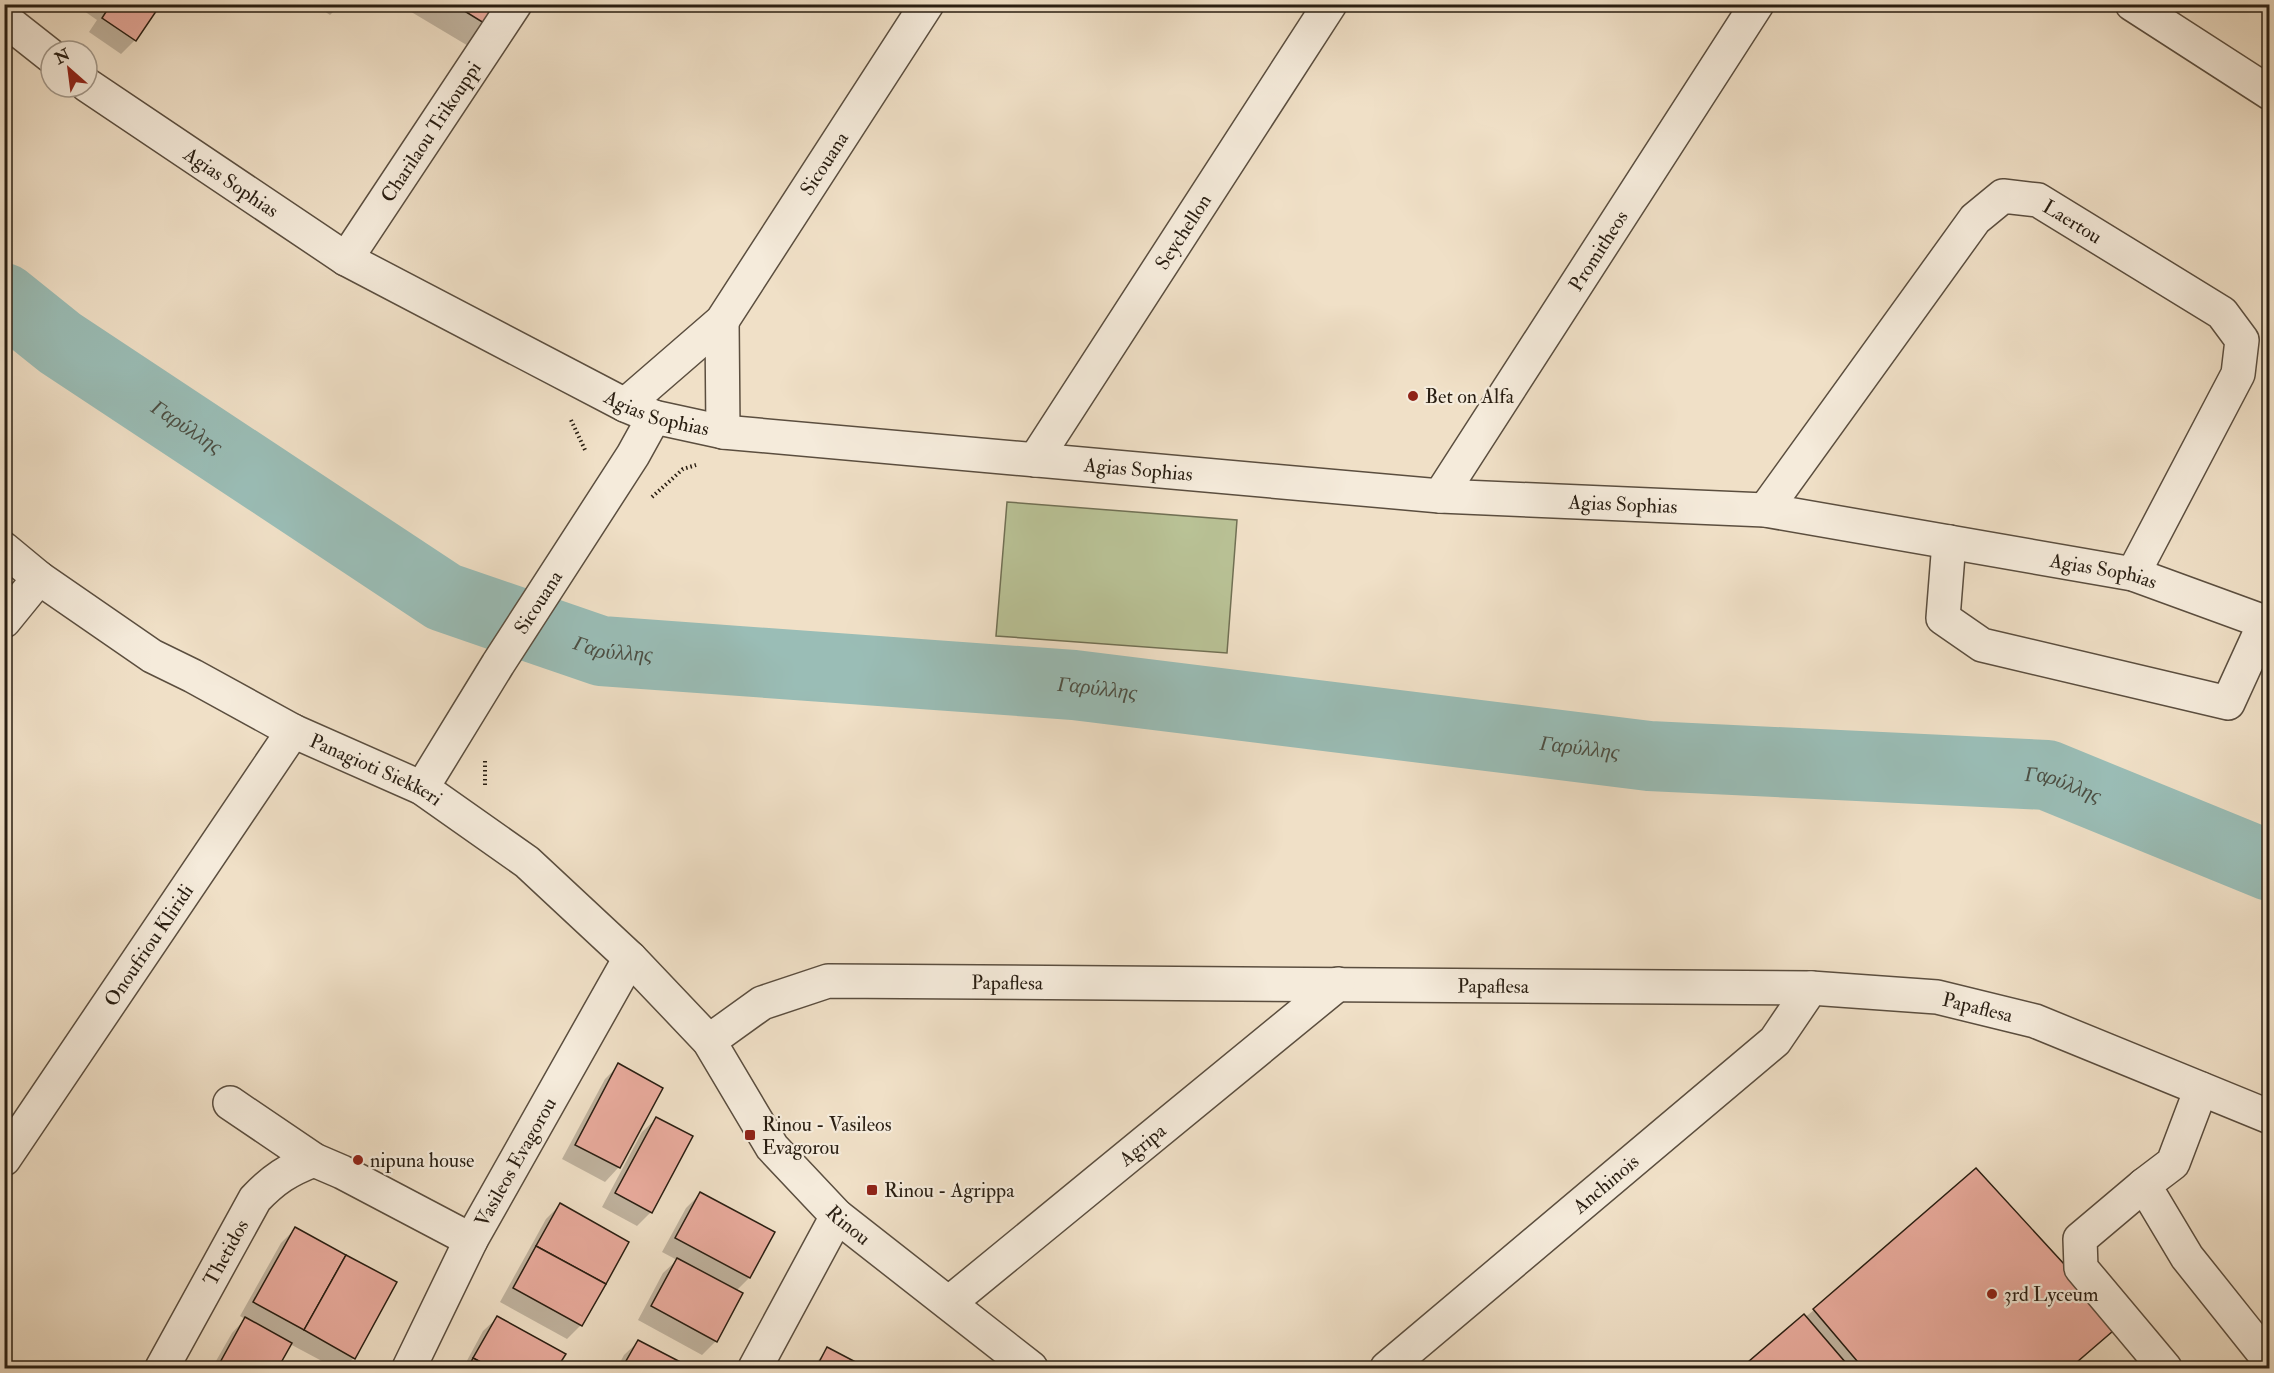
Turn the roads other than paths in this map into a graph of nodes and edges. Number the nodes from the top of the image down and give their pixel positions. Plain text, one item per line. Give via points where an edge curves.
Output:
1 (515, 4) edge
2 (927, 4) edge
3 (1330, 4) edge
4 (1756, 4) edge
5 (2132, 4) edge
6 (4, 20) edge
7 (39, 48) edge
8 (99, 93) edge
9 (2270, 93) edge
10 (346, 259) junction
11 (722, 321) junction
12 (640, 411) junction
13 (723, 432) junction
14 (1035, 460) junction
15 (1440, 495) junction
16 (1765, 510) junction
17 (1949, 542) junction
18 (4, 549) edge
19 (2133, 574) junction
20 (39, 578) junction
21 (4, 621) edge
22 (2267, 623) edge
23 (293, 731) junction
24 (422, 788) junction
25 (630, 958) junction
26 (1338, 984) junction
27 (1812, 988) junction
28 (709, 1041) junction
29 (2201, 1089) junction
30 (230, 1103) dead end
31 (2270, 1117) edge
32 (4, 1159) edge
33 (314, 1160) junction
34 (2144, 1185) junction
35 (837, 1216) junction
36 (471, 1240) junction
37 (949, 1303) junction
38 (2270, 1361) edge
39 (162, 1368) edge
40 (409, 1368) edge
41 (755, 1368) edge
42 (1031, 1368) edge
43 (1387, 1368) edge
44 (2165, 1368) edge

1 - 10 street, Charilaou Trikouppi
2 - 11 street, Sicouana
3 - 14 street, Seychellon
4 - 15 street, Promitheos
5 - 9 street
6 - 7 street
8 - 10 street, Agias Sophias
10 - 12 street, Agias Sophias
11 - 12 street, Sicouana
11 - 13 street
12 - 13 street, Agias Sophias
12 - 24 street, Sicouana via 585,530
13 - 14 street, Agias Sophias
14 - 15 street, Agias Sophias
15 - 16 street, Agias Sophias
16 - 17 street, Agias Sophias
16 - 19 street, Laertou via 1975,219 2003,196 2038,200 2222,313 2242,340 2238,374
17 - 19 street, Agias Sophias
17 - 22 street via 1943,618 1982,645 2228,703
18 - 20 street, Panagioti Siekkeri
19 - 22 street, Agias Sophias
20 - 21 street
20 - 23 street, Panagioti Siekkeri via 152,656
23 - 24 street, Panagioti Siekkeri
23 - 32 street, Onoufriou Kliridi
24 - 25 street, Panagioti Siekkeri via 527,862
25 - 28 street, Panagioti Siekkeri
25 - 36 street, Vasileos Evagorou
26 - 27 street, Papaflesa
26 - 28 street, Papaflesa via 828,981 762,1003
26 - 37 street, Agripa
27 - 29 street, Papaflesa via 1937,997 2035,1021
27 - 43 street, Anchinois via 1775,1041
28 - 35 street, Rinou via 772,1147
29 - 31 street, Papaflesa
29 - 34 street via 2173,1163
30 - 33 street
33 - 36 street
33 - 39 street, Thetidos via 273,1180 255,1199
34 - 38 street via 2187,1257
34 - 44 street via 2080,1239 2081,1268
35 - 37 street, Rinou
35 - 41 street
36 - 40 street, Vasileos Evagorou
37 - 42 street, Rinou

